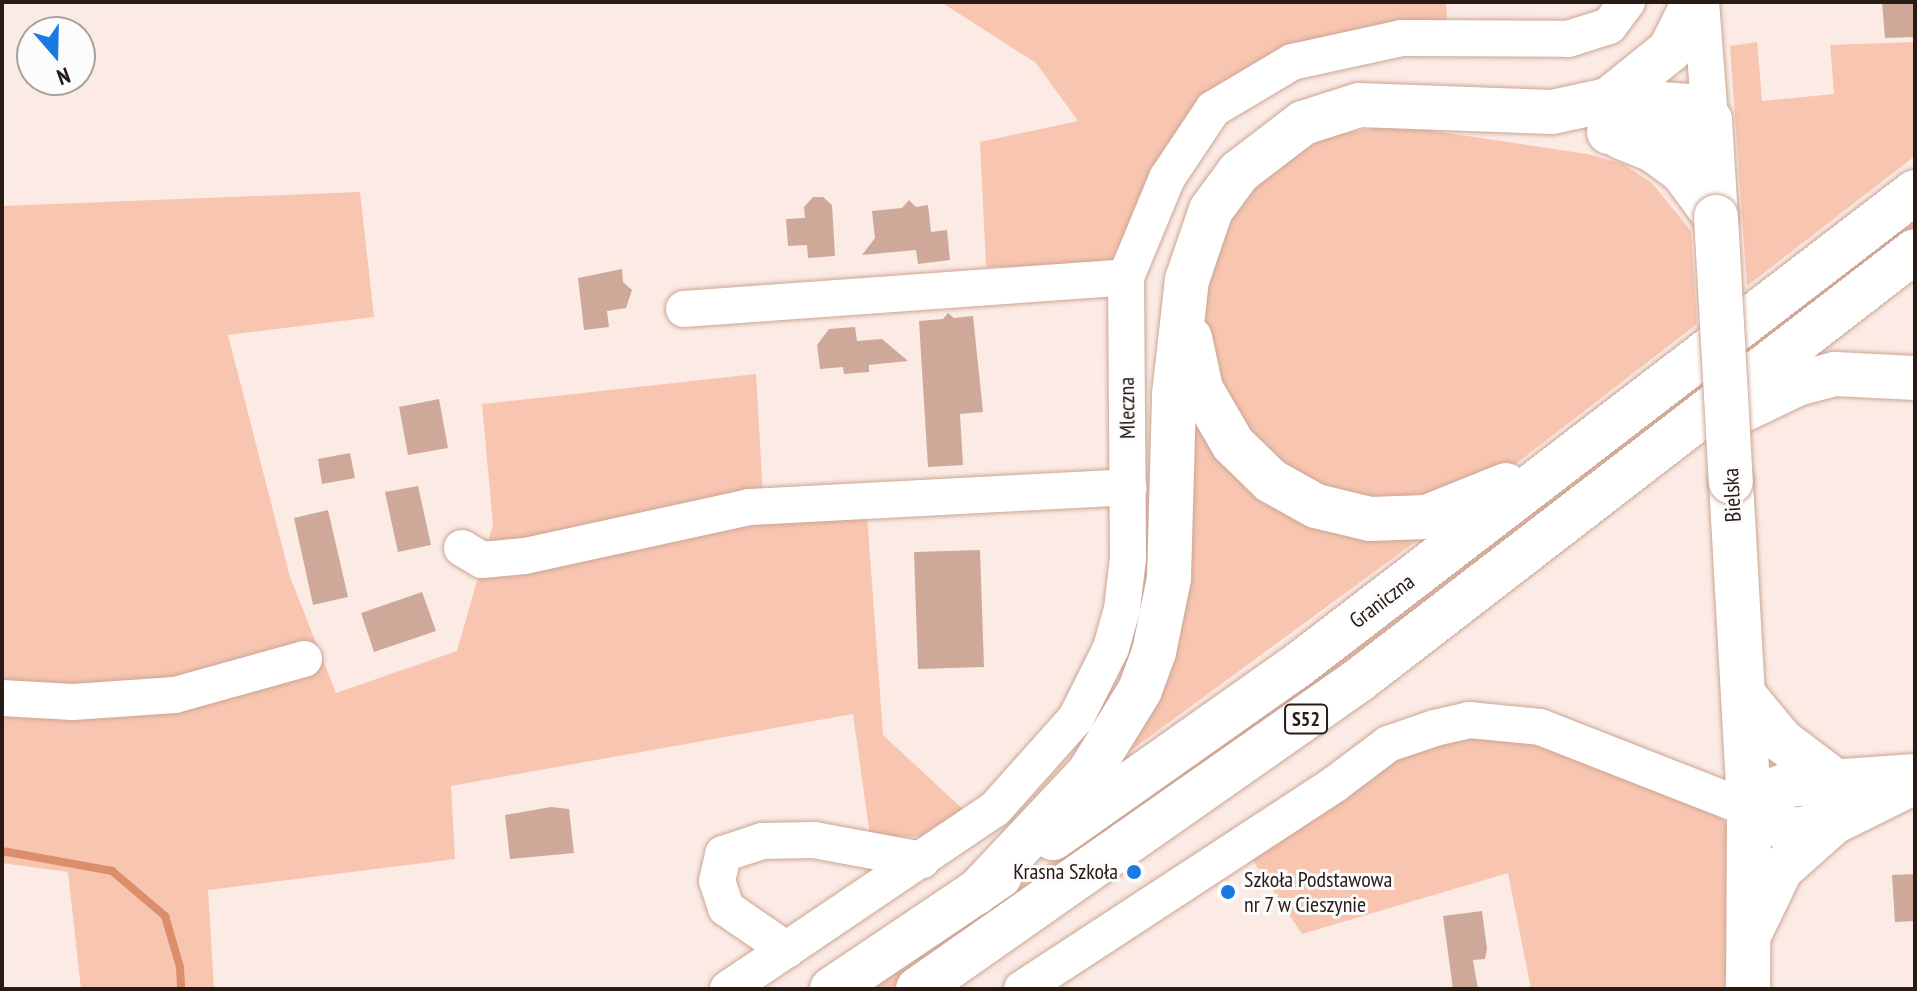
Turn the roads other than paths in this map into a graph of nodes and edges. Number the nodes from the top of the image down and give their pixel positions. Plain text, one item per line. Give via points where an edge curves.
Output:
1 (1627, 2) edge
2 (1694, 2) edge
3 (1701, 2) edge
4 (1608, 116) junction
5 (1710, 120) junction
6 (1915, 192) edge
7 (1716, 217) junction
8 (1915, 251) edge
9 (1126, 277) junction
10 (1187, 280) junction
11 (684, 309) dead end
12 (1915, 378) edge
13 (1603, 434) junction
14 (1638, 467) junction
15 (1128, 487) junction
16 (462, 548) dead end
17 (304, 659) dead end
18 (1743, 694) junction
19 (2, 698) edge
20 (1915, 779) edge
21 (1835, 802) junction
22 (1749, 809) junction
23 (922, 860) junction
24 (976, 893) junction
25 (1752, 929) junction
26 (787, 950) junction
27 (728, 989) edge
28 (832, 989) edge
29 (918, 989) edge
30 (1022, 989) edge
31 (1748, 989) edge

1 - 9 street, Mleczna via 1609,26 1568,39 1402,38 1292,62 1213,109 1167,178
2 - 4 main road via 1670,50
3 - 5 street, Bielska
4 - 5 main road via 1689,106
4 - 7 main road via 1697,186
4 - 10 main road via 1395,103 1359,105 1303,123 1257,154 1222,193 1200,235
5 - 7 main road, Bielska
6 - 13 main road, Graniczna / S52
7 - 18 main road, Bielska, bridge
8 - 14 main road, S52
9 - 11 street
9 - 15 street, Mleczna
10 - 13 main road via 1192,353 1214,416 1249,463 1316,506 1370,519 1427,517 1491,494
10 - 24 main road via 1174,395 1169,578 1154,652 1140,690 1089,773
12 - 14 main road via 1835,374 1797,384
13 - 24 main road, Graniczna / S52 via 1293,669
14 - 29 main road, S52 via 1255,757
15 - 16 street via 762,506 525,556 482,560
15 - 23 street, Mleczna via 1122,609 1111,648 1076,718 995,809
17 - 19 street via 175,695 73,702
18 - 21 main road
18 - 22 main road, Bielska
20 - 21 main road
21 - 22 main road via 1787,785 1768,792
21 - 25 main road via 1781,869
22 - 25 main road, Bielska
22 - 30 street via 1540,727 1469,720 1446,725 1388,744
23 - 26 street, Mleczna
23 - 26 street via 814,840 762,841 723,854 717,881 726,908
24 - 28 main road, Graniczna / S52
25 - 31 main road, Bielska
26 - 27 street, Mleczna

